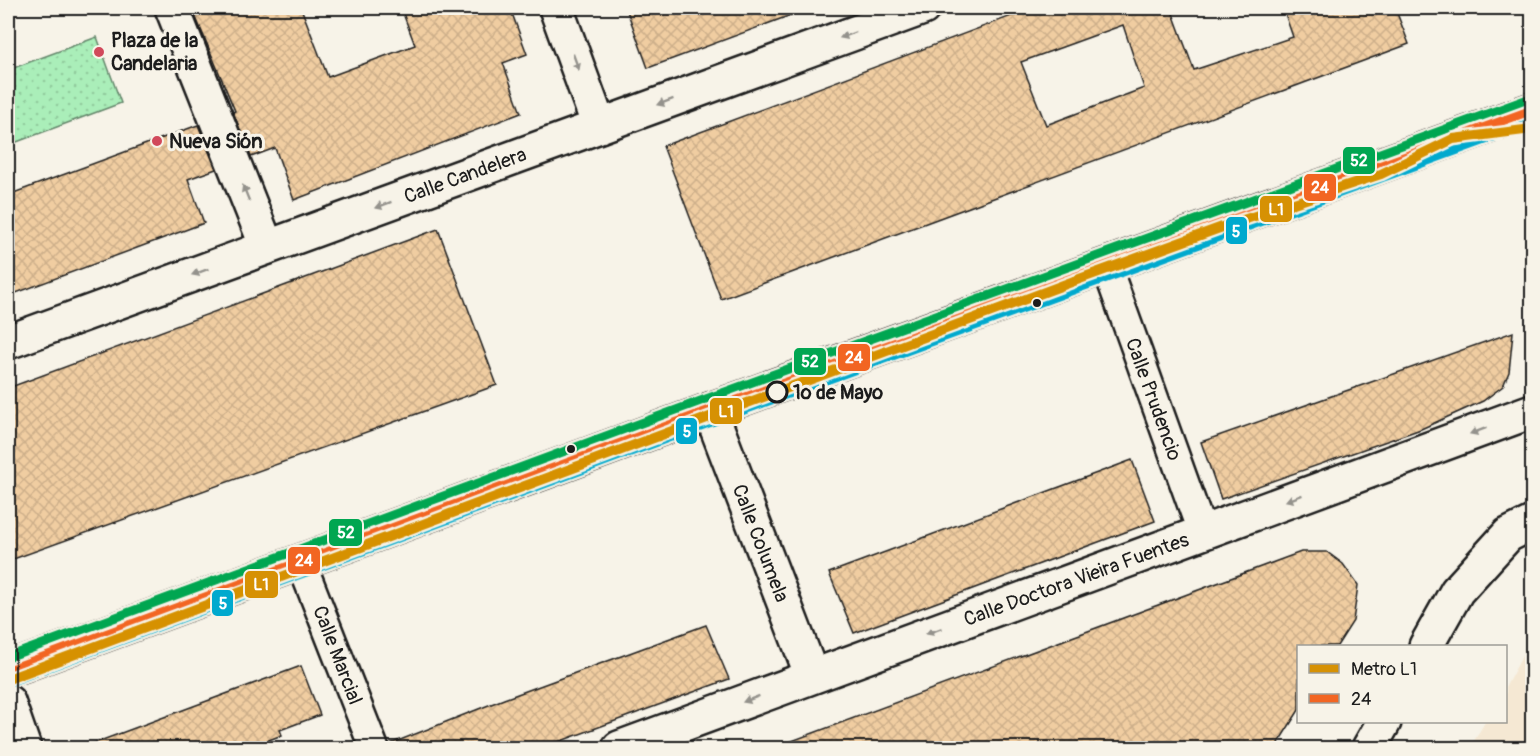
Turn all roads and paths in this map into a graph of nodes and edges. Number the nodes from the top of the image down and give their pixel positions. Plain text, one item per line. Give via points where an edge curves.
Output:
1 (172, 8) edge
2 (556, 8) edge
3 (923, 8) edge
4 (1533, 110) edge
5 (599, 126) junction
6 (267, 247) junction
7 (1106, 265) junction
8 (8, 342) edge
9 (710, 410) junction
10 (1533, 411) edge
11 (1533, 523) edge
12 (1202, 532) junction
13 (301, 562) junction
14 (1427, 645) edge
15 (8, 670) edge
16 (812, 676) junction
17 (8, 702) edge
18 (1383, 723) edge
19 (24, 748) edge
20 (374, 748) edge
21 (619, 748) edge
22 (1369, 748) edge

6 -> 1 street
2 -> 5 street
3 -> 5 street, Calle Candelera
4 - 7 street
5 -> 6 street, Calle Candelera
6 -> 8 street, Calle Candelera
7 - 9 street
7 - 12 street, Calle Prudencio
9 - 13 street
9 - 16 street, Calle Columela
10 -> 12 street, Calle Doctora Vieira Fuentes
11 - 14 street via 1508,535 1457,591
12 -> 16 street, Calle Doctora Vieira Fuentes
13 - 15 street
13 - 20 street, Calle Marcial
16 -> 21 street, Calle Doctora Vieira Fuentes
17 - 19 street
18 - 22 street

